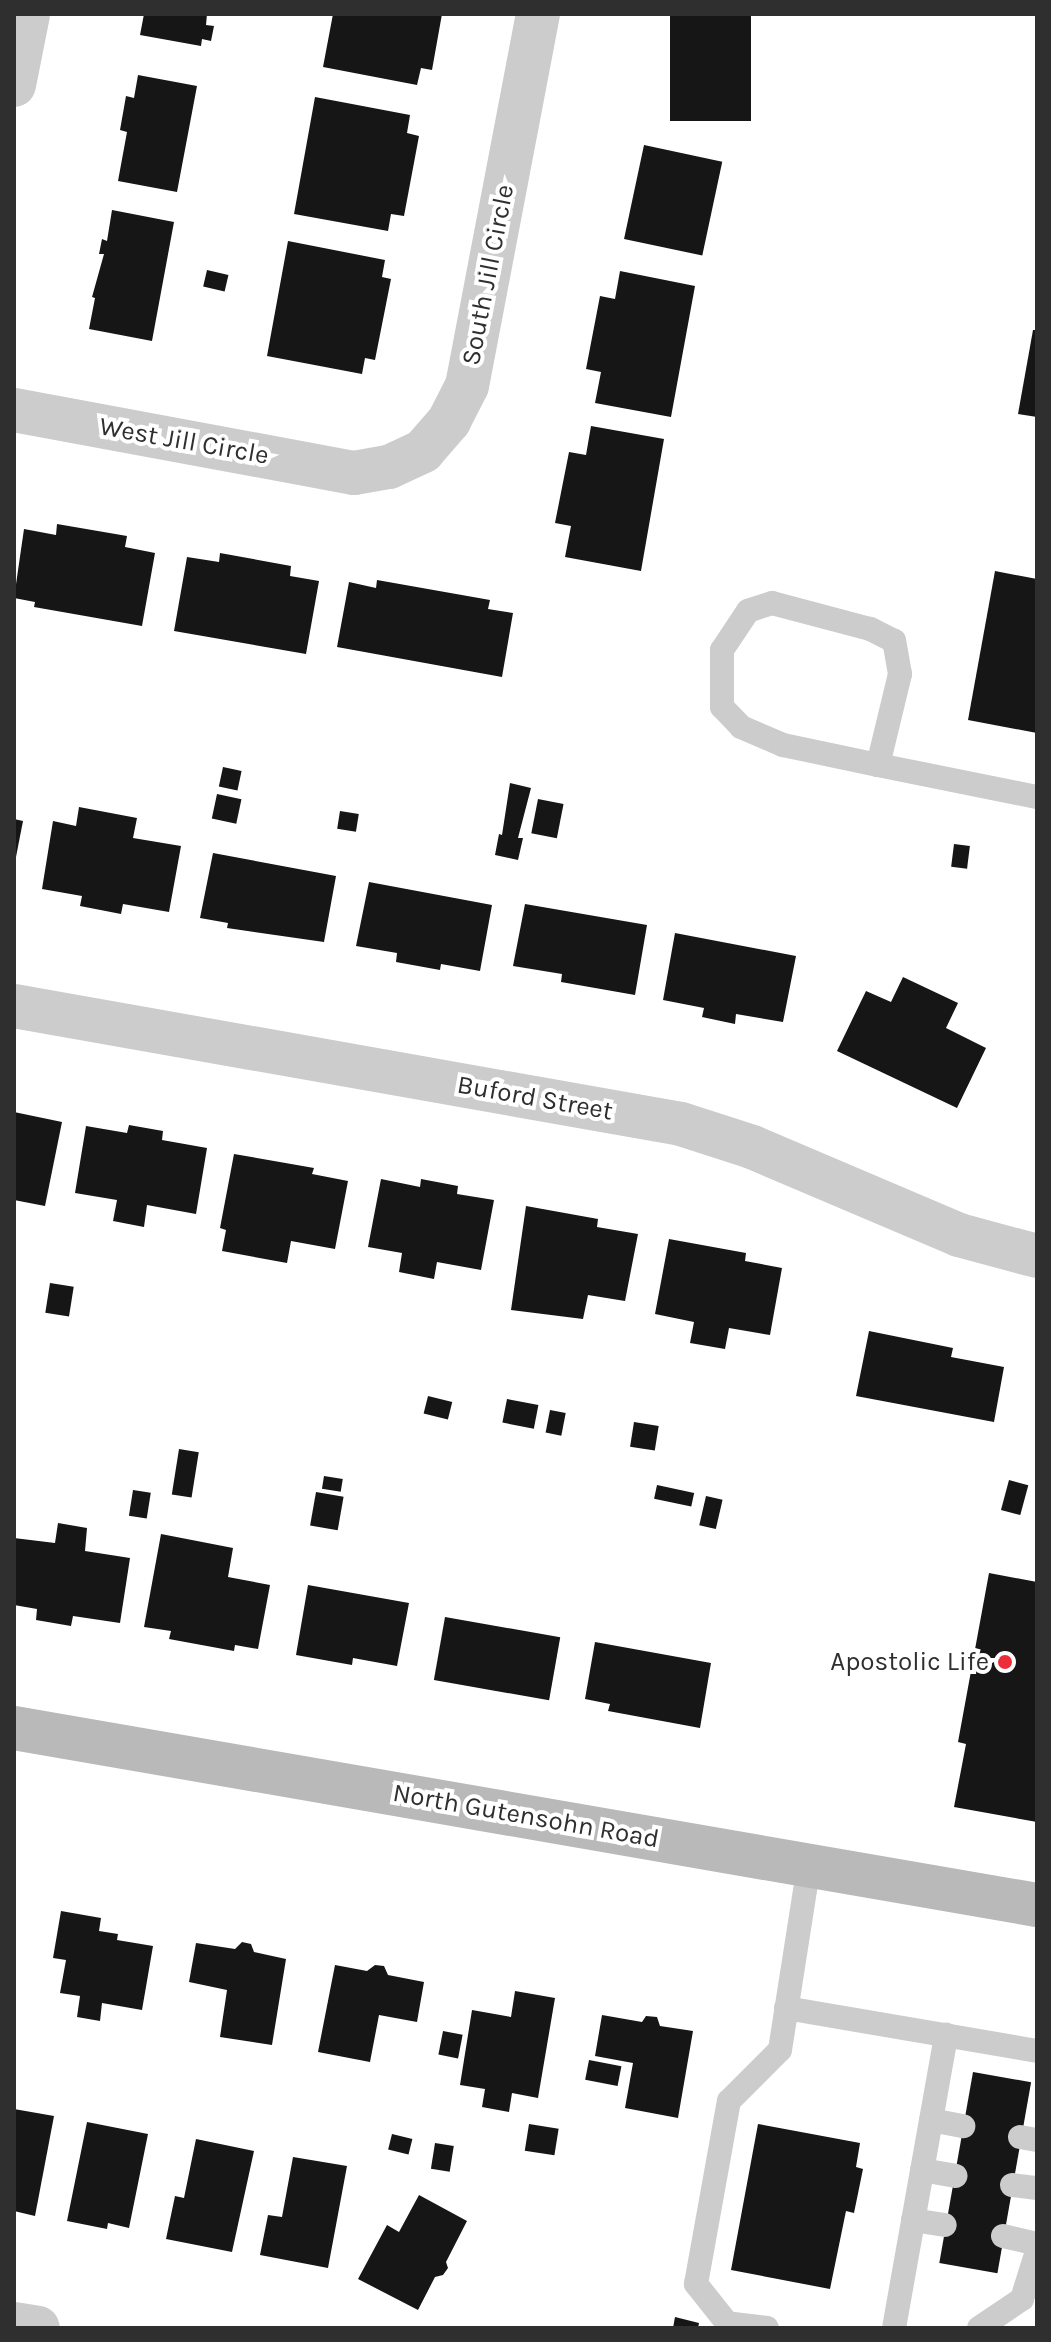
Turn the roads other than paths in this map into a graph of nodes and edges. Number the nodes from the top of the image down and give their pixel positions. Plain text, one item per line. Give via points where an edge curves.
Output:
1 (28, 14) edge
2 (538, 14) edge
3 (14, 85) edge
4 (14, 410) edge
5 (354, 473) joint
6 (878, 765) junction
7 (1037, 797) edge
8 (14, 1006) edge
9 (1037, 1256) edge
10 (14, 1728) edge
11 (809, 1865) junction
12 (1037, 1905) edge
13 (786, 2008) junction
14 (946, 2035) junction
15 (1037, 2051) edge
16 (931, 2120) junction
17 (963, 2126) dead end
18 (922, 2170) junction
19 (955, 2176) dead end
20 (1012, 2185) dead end
21 (1037, 2188) edge
22 (913, 2220) junction
23 (945, 2225) dead end
24 (1003, 2236) dead end
25 (1037, 2244) edge
26 (1037, 2251) edge
27 (14, 2324) edge
28 (38, 2328) edge
29 (767, 2328) edge
30 (894, 2328) edge
31 (979, 2328) edge

1 - 3 street
2 - 5 street, South Jill Circle via 467,386 449,421 423,451 389,467
4 - 5 street, West Jill Circle
6 - 6 lane via 783,745 741,727 722,707 722,650 748,611 772,603 870,629 894,641 900,674
6 - 7 lane
8 - 9 street, Buford Street via 681,1124 752,1147 959,1235
10 - 11 street, North Gutensohn Road
11 - 12 street, North Gutensohn Road
11 - 13 lane
13 - 14 lane
13 - 29 lane via 780,2050 729,2101 696,2284 727,2323
14 - 15 lane
14 - 16 lane
16 - 17 lane
16 - 18 lane
18 - 19 lane
18 - 22 lane
20 - 21 lane
22 - 23 lane
22 - 30 lane
24 - 25 lane
26 - 31 lane via 1022,2299
27 - 28 street

